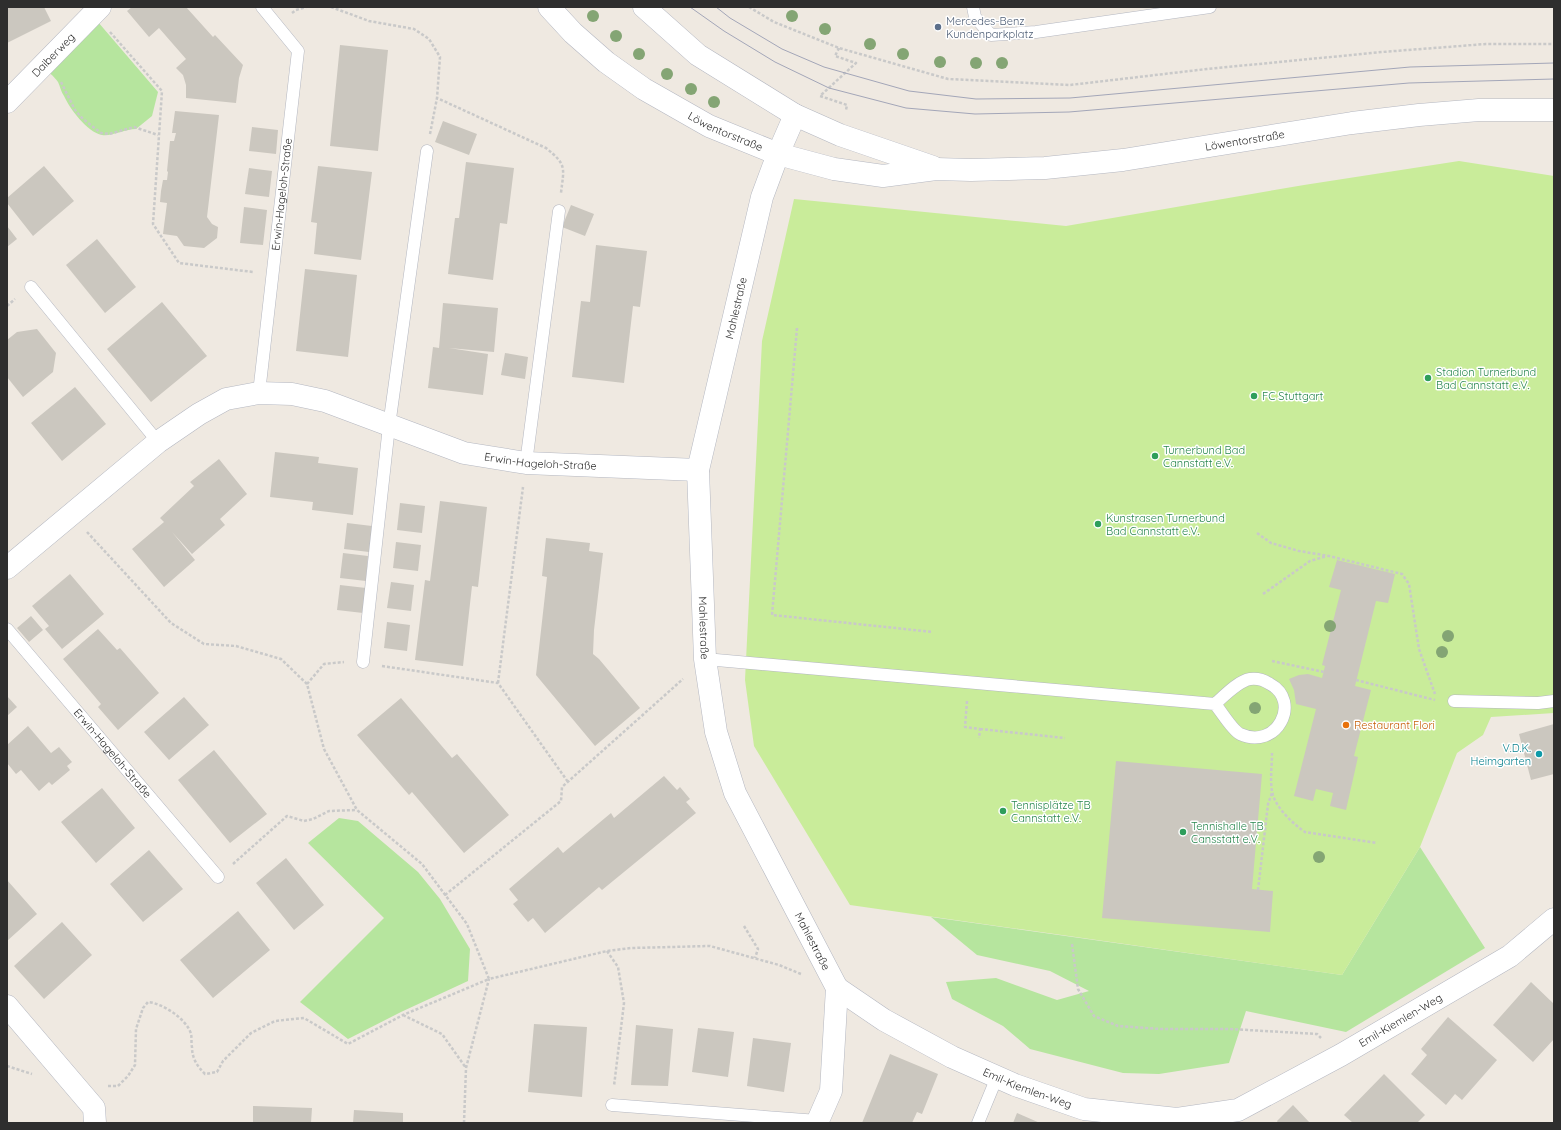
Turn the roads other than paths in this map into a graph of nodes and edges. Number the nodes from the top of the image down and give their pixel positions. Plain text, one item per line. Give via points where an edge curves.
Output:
1 (262, 7) edge
2 (549, 7) edge
3 (644, 7) edge
4 (973, 7) edge
5 (1210, 7) edge
6 (97, 10) edge
7 (7, 102) edge
8 (1554, 110) edge
9 (795, 115) junction
10 (427, 151) road end
11 (778, 154) junction
12 (936, 168) junction
13 (559, 211) road end
14 (32, 287) dead end
15 (259, 393) junction
16 (389, 426) junction
17 (158, 442) junction
18 (526, 463) junction
19 (698, 470) junction
20 (7, 568) edge
21 (7, 629) edge
22 (706, 659) junction
23 (363, 662) road end
24 (1454, 701) dead end
25 (1554, 701) edge
26 (1215, 704) junction
27 (218, 876) road end
28 (1554, 919) edge
29 (837, 988) junction
30 (7, 1006) edge
31 (997, 1077) junction
32 (612, 1106) road end
33 (1238, 1116) edge
34 (818, 1122) edge
35 (95, 1123) edge
36 (978, 1123) edge

1 - 15 lane, Erwin-Hageloh-Straße via 298,51
2 - 11 street, Löwentorstraße via 606,62 644,89 709,126
3 - 9 street, Löwentorstraße via 698,55
4 - 5 lane via 974,17 991,35 1036,32
6 - 7 street, Daiberweg
8 - 12 street, Löwentorstraße via 1479,110 1420,115 1352,123 1123,160 1046,168
9 - 11 street, Mahlestraße
9 - 12 street, Löwentorstraße via 840,135
10 - 16 lane
11 - 12 street, Löwentorstraße via 834,170 883,176
11 - 19 street, Mahlestraße via 762,197
13 - 18 lane
14 - 17 lane
15 - 16 street, Erwin-Hageloh-Straße via 292,394 325,401
15 - 17 street, Erwin-Hageloh-Straße via 226,399
16 - 18 street, Erwin-Hageloh-Straße via 464,452
16 - 23 lane
17 - 20 street, Erwin-Hageloh-Straße
18 - 19 street, Erwin-Hageloh-Straße
19 - 22 street, Mahlestraße
21 - 27 lane, Erwin-Hageloh-Straße
22 - 26 lane
22 - 29 street, Mahlestraße via 716,732 735,793
24 - 25 lane
26 - 26 lane via 1239,734 1256,738 1272,733 1281,723 1285,710 1283,697 1275,686 1263,679 1249,679 1233,688
28 - 33 street, Emil-Kiemlen-Weg via 1510,956
29 - 31 street, Emil-Kiemlen-Weg via 884,1020 952,1057
29 - 34 street via 831,1091
30 - 35 street via 94,1108
31 - 33 street, Emil-Kiemlen-Weg via 1084,1109 1177,1119
31 - 36 lane
32 - 34 lane

